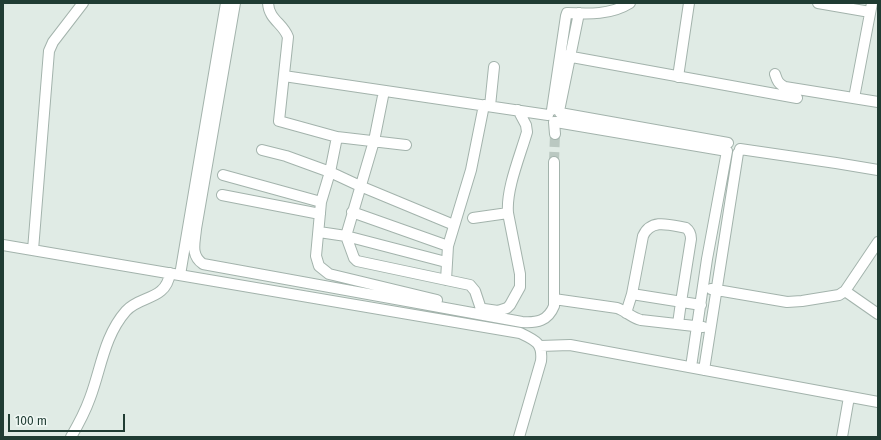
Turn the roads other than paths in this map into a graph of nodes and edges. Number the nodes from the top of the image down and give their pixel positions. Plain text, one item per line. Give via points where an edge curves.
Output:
1 (83, 3) edge
2 (226, 3) edge
3 (234, 3) edge
4 (268, 3) edge
5 (630, 3) edge
6 (689, 3) edge
7 (818, 3) edge
8 (871, 7) edge
9 (565, 56) junction
10 (494, 67) dead end
11 (775, 74) dead end
12 (284, 76) junction
13 (678, 77) junction
14 (384, 91) junction
15 (797, 98) dead end
16 (854, 98) junction
17 (878, 102) edge
18 (487, 106) junction
19 (518, 110) junction
20 (555, 115) junction
21 (555, 134) tunnel mouth
22 (337, 137) junction
23 (374, 141) junction
24 (406, 145) dead end
25 (727, 147) junction
26 (262, 150) dead end
27 (739, 151) junction
28 (554, 162) tunnel mouth
29 (878, 170) edge
30 (330, 172) junction
31 (223, 175) dead end
32 (360, 186) junction
33 (222, 195) dead end
34 (321, 202) junction
35 (352, 212) junction
36 (508, 213) junction
37 (320, 214) junction
38 (473, 218) dead end
39 (454, 225) junction
40 (319, 232) junction
41 (346, 236) junction
42 (878, 242) edge
43 (3, 245) edge
44 (448, 246) junction
45 (33, 250) junction
46 (446, 262) junction
47 (175, 274) junction
48 (446, 280) junction
49 (703, 287) junction
50 (716, 289) junction
51 (845, 291) junction
52 (632, 294) junction
53 (554, 299) junction
54 (681, 302) junction
55 (701, 305) junction
56 (481, 308) junction
57 (626, 313) junction
58 (878, 314) edge
59 (678, 324) junction
60 (698, 326) junction
61 (710, 327) junction
62 (540, 346) junction
63 (691, 367) junction
64 (704, 370) junction
65 (849, 397) junction
66 (878, 402) edge
67 (71, 437) edge
68 (519, 437) edge
69 (842, 437) edge

1 - 45 street via 49,51
2 - 47 street
3 - 53 street via 196,229 194,249 199,261 209,265 531,323 540,321 551,313
4 - 12 street via 270,14 288,37
5 - 9 street via 611,11 566,14
6 - 13 street
7 - 8 street
8 - 16 street
9 - 13 street
9 - 20 street
10 - 18 street
11 - 16 street via 780,85 785,87
12 - 14 street
12 - 22 street via 279,121
13 - 15 street
14 - 18 street
14 - 23 street
16 - 17 street
18 - 19 street
18 - 39 street
19 - 20 street
19 - 36 street via 527,132 510,191
20 - 21 street
20 - 25 street
22 - 23 street
22 - 30 street
23 - 24 street
23 - 32 street
25 - 27 street via 732,141 736,141 740,145
25 - 49 street
26 - 30 street
27 - 29 street
27 - 50 street
28 - 53 street
30 - 32 street
30 - 34 street
31 - 34 street
32 - 35 street
32 - 39 street
33 - 37 street
34 - 37 street
35 - 41 street
35 - 44 street
36 - 38 street
36 - 56 street via 520,274 520,287 507,308 498,311
37 - 40 street
39 - 44 street
40 - 41 street
40 - 56 street via 316,261 321,269 329,274 434,300
41 - 46 street
41 - 48 street via 357,261
42 - 51 street
43 - 45 street
44 - 46 street
45 - 47 street
46 - 48 street
47 - 62 street via 520,333 533,339
47 - 67 street via 161,291 127,310 117,324 103,356 90,398
48 - 56 street via 470,285
49 - 50 street
49 - 55 street
50 - 51 street via 787,302 835,296
50 - 61 street
51 - 58 street
52 - 54 street
52 - 54 street via 646,230 652,225 669,225 686,228 691,234
52 - 57 street
53 - 57 street via 617,308
54 - 55 street
54 - 59 street
55 - 60 street
57 - 59 street via 635,319
59 - 60 street
60 - 61 street
60 - 63 street
61 - 64 street
62 - 63 street via 570,345
62 - 68 street via 541,361
63 - 64 street
64 - 65 street
65 - 66 street
65 - 69 street

